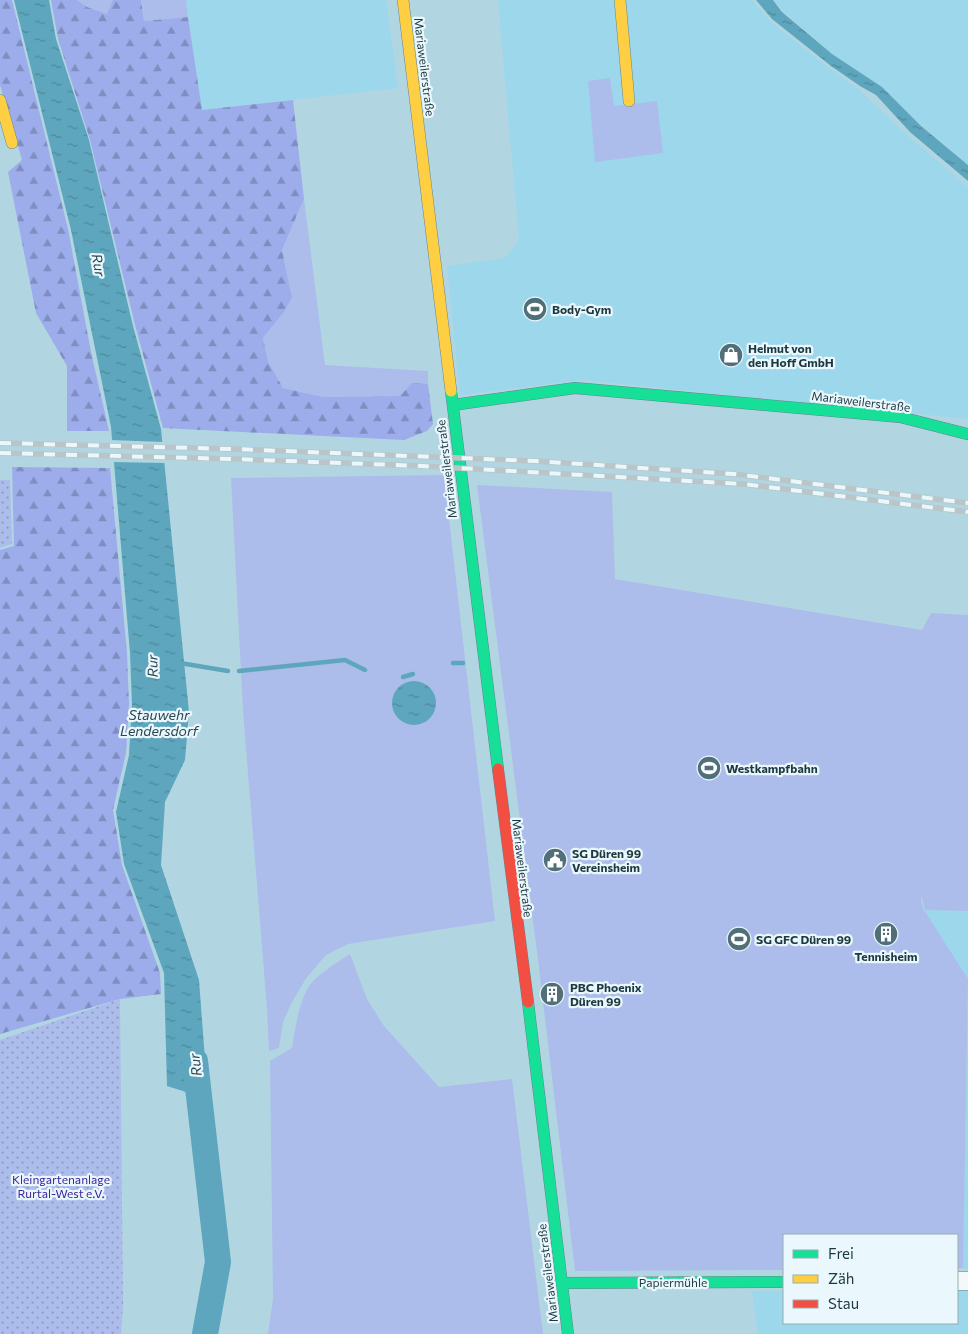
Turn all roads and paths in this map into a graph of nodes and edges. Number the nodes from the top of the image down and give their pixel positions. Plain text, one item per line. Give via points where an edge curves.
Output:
1 (403, 0) edge
2 (620, 0) edge
3 (0, 100) edge
4 (628, 101) dead end
5 (12, 143) dead end
6 (453, 405) junction
7 (967, 434) edge
8 (783, 1282) edge
9 (562, 1283) junction
10 (568, 1334) edge

1 - 6 main road, Mariaweilerstraße
2 - 4 main road
3 - 5 main road
6 - 7 main road, Mariaweilerstraße via 575,388 900,417
6 - 9 main road, Mariaweilerstraße
8 - 9 main road, Papiermühle
9 - 10 main road, Mariaweilerstraße

